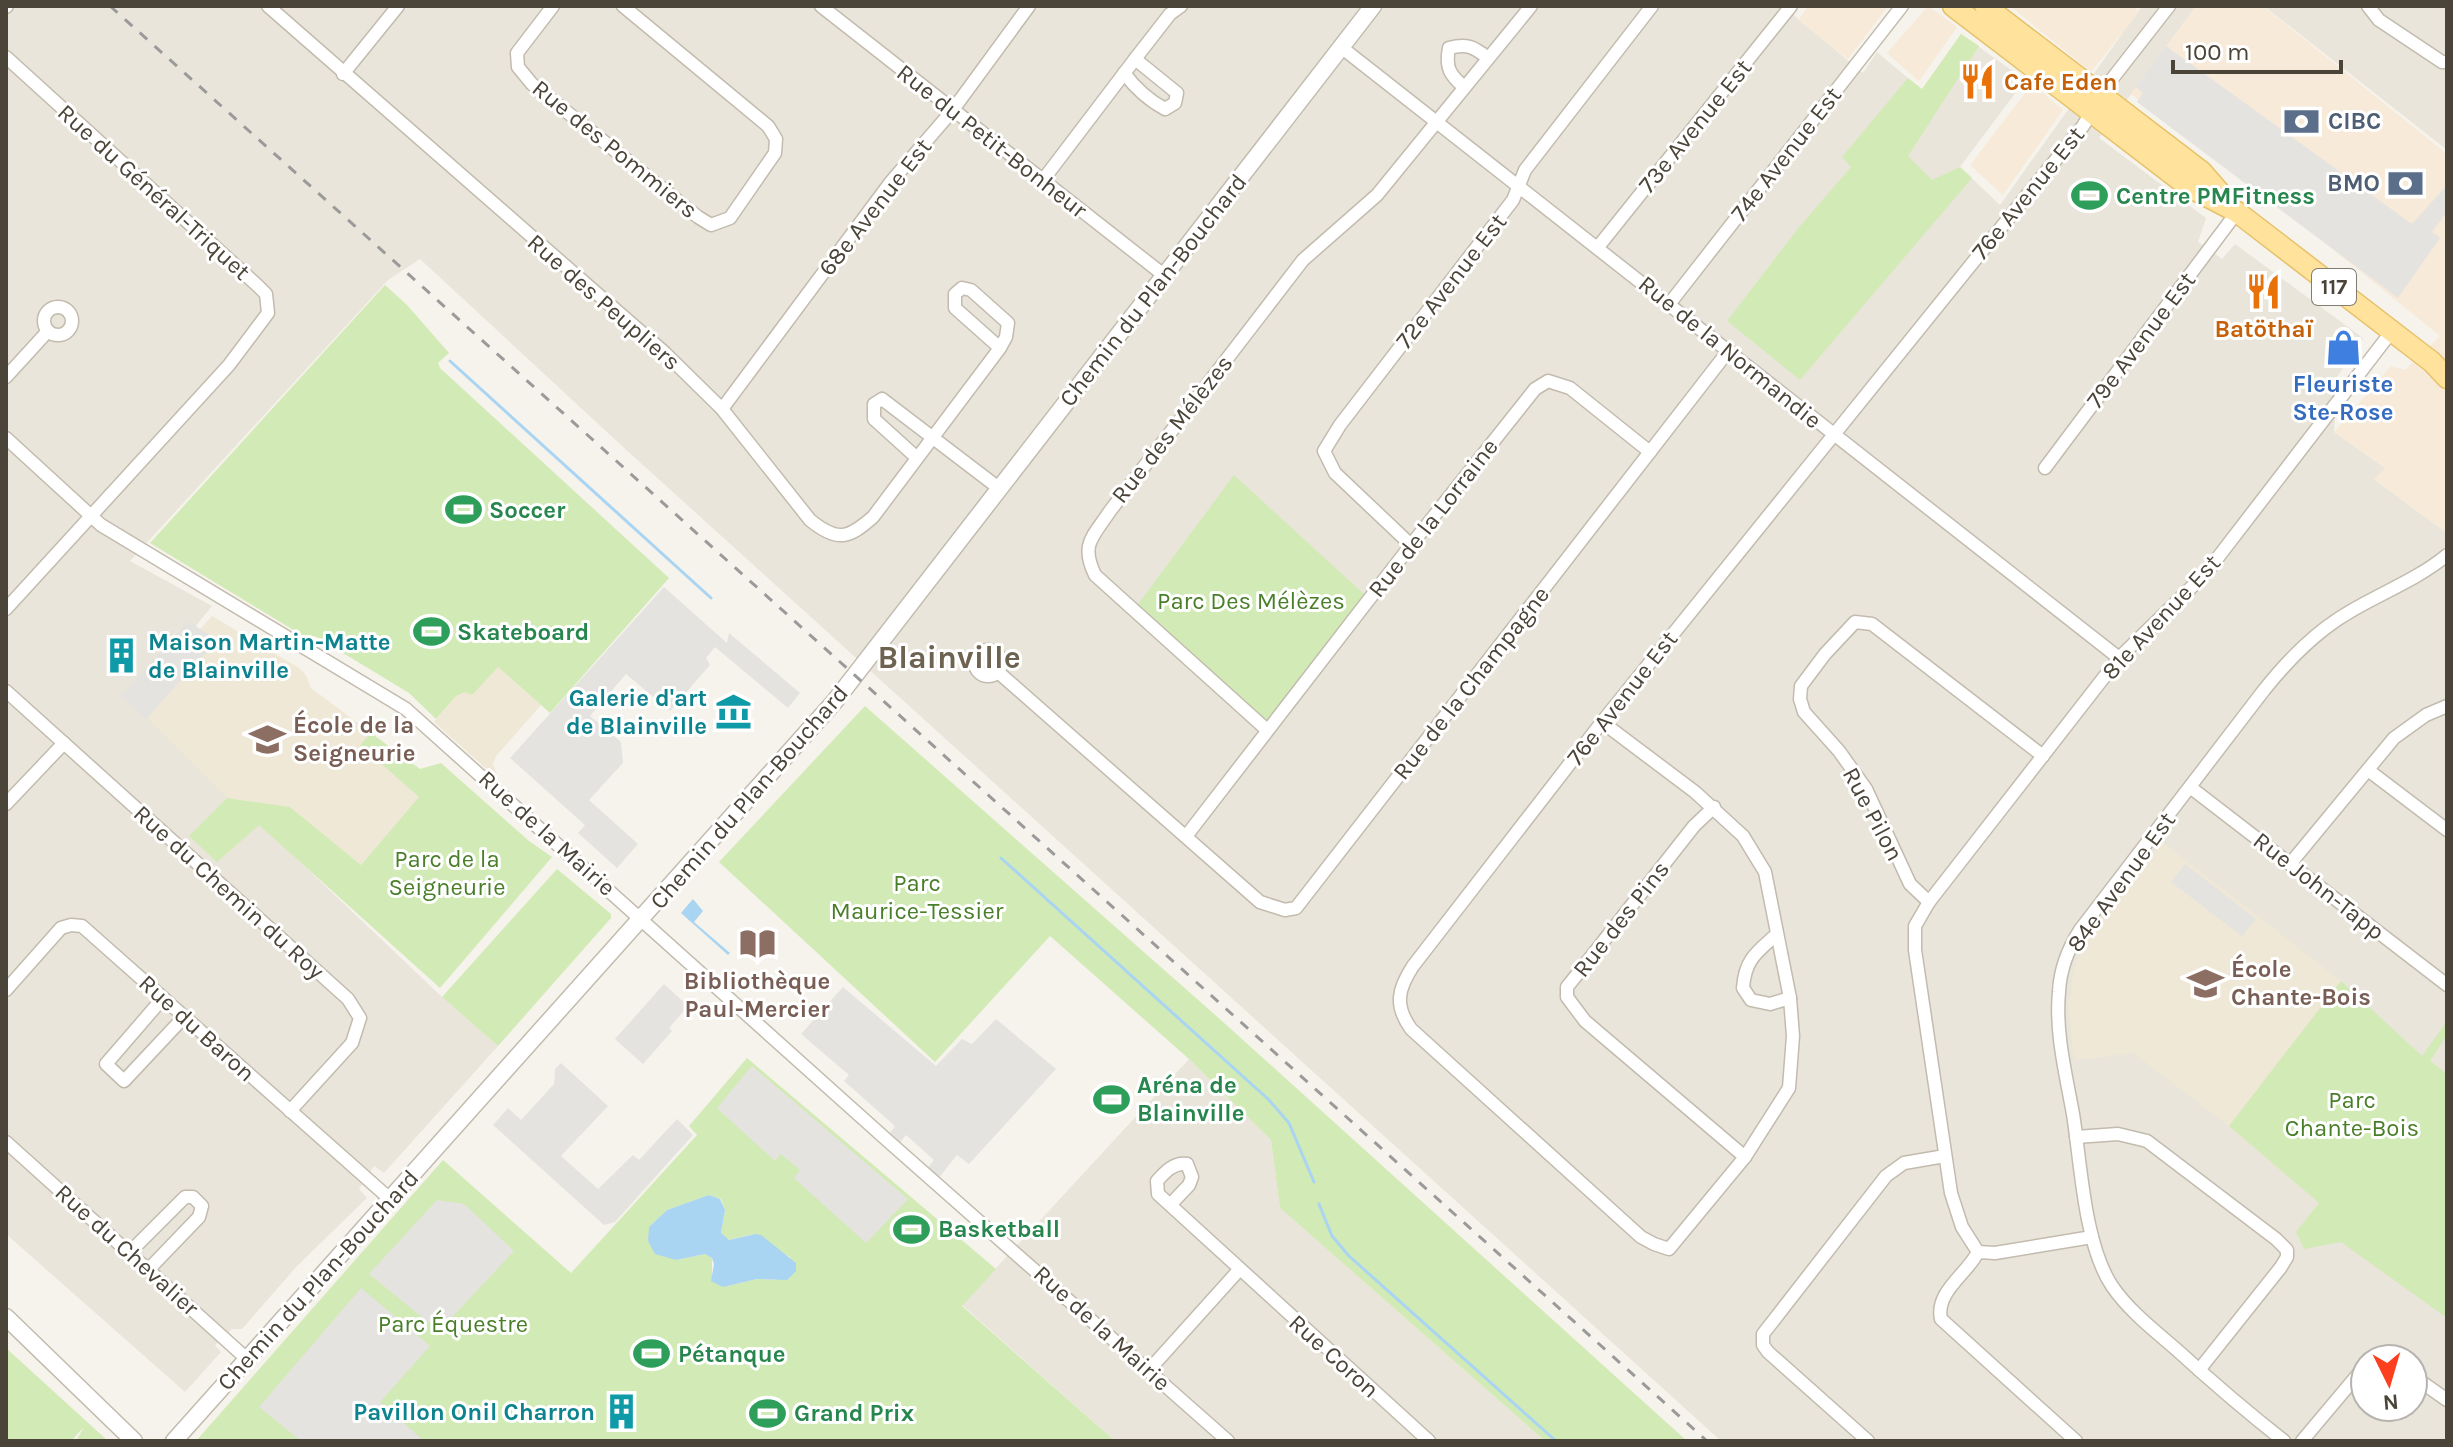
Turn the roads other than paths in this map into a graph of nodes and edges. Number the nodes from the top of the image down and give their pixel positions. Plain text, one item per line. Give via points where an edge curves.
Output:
1 (268, 6) edge
2 (398, 6) edge
3 (553, 6) edge
4 (623, 6) edge
5 (821, 6) edge
6 (1029, 6) edge
7 (1181, 6) edge
8 (1373, 6) edge
9 (1531, 6) edge
10 (1652, 6) edge
11 (1791, 6) edge
12 (1902, 6) edge
13 (1953, 6) edge
14 (1985, 6) edge
15 (2169, 6) edge
16 (2368, 6) edge
17 (1341, 47) junction
18 (6, 57) edge
19 (1488, 58) junction
20 (1135, 59) junction
21 (2447, 62) edge
22 (1124, 73) junction
23 (343, 74) junction
24 (1464, 87) junction
25 (2097, 104) junction
26 (952, 111) junction
27 (1437, 122) junction
28 (1043, 180) junction
29 (1519, 185) junction
30 (2237, 212) junction
31 (1598, 247) junction
32 (1165, 276) junction
33 (1670, 303) junction
34 (48, 331) dead end
35 (2392, 331) junction
36 (1000, 348) junction
37 (1729, 350) junction
38 (2439, 366) edge
39 (6, 377) edge
40 (2447, 378) edge
41 (722, 409) junction
42 (1833, 434) junction
43 (6, 438) edge
44 (932, 438) junction
45 (1650, 452) junction
46 (916, 457) junction
47 (2045, 468) dead end
48 (1000, 489) junction
49 (89, 515) junction
50 (1411, 545) junction
51 (2447, 555) edge
52 (6, 609) edge
53 (2119, 658) junction
54 (998, 672) dead end
55 (6, 691) edge
56 (2447, 706) edge
57 (1602, 722) junction
58 (1267, 730) junction
59 (64, 743) junction
60 (2043, 756) junction
61 (2368, 770) junction
62 (2190, 787) junction
63 (6, 804) edge
64 (1714, 807) junction
65 (2447, 830) edge
66 (1187, 835) junction
67 (2290, 864) junction
68 (1929, 902) junction
69 (642, 918) junction
70 (1777, 934) junction
71 (2447, 985) edge
72 (6, 990) edge
73 (163, 998) junction
74 (1790, 998) junction
75 (184, 1017) junction
76 (290, 1111) junction
77 (2076, 1137) junction
78 (6, 1142) edge
79 (1945, 1156) junction
80 (1745, 1157) junction
81 (390, 1199) junction
82 (1170, 1205) dead end
83 (2092, 1237) junction
84 (130, 1252) junction
85 (1978, 1252) junction
86 (149, 1269) junction
87 (1239, 1270) junction
88 (6, 1317) edge
89 (247, 1359) junction
90 (1149, 1370) junction
91 (2199, 1370) junction
92 (2349, 1385) edge
93 (2429, 1387) edge
94 (2447, 1400) edge
95 (134, 1441) edge
96 (174, 1441) edge
97 (1228, 1441) edge
98 (1429, 1441) edge
99 (1868, 1441) edge
100 (2076, 1441) edge
101 (2284, 1441) edge
102 (2302, 1441) edge

1 - 23 street, Rue des Peupliers
2 - 23 street
3 - 4 street, Rue des Pommiers via 517,53 518,67 532,84 698,217 711,225 730,218 775,153 776,139 768,126
5 - 26 street, Rue du Petit-Bonheur
6 - 26 street, 68e Avenue Est
7 - 20 street
8 - 17 street, Chemin du Plan-Bouchard
9 - 19 street, Rue des Mélèzes
10 - 29 street, 72e Avenue Est via 1525,170
11 - 31 street, 73e Avenue Est
12 - 33 street, 74e Avenue Est
13 - 25 main road, 117
14 - 25 main road, 117
15 - 25 street, 76e Avenue Est
16 - 21 street via 2379,20
17 - 27 street, Rue de la Normandie
17 - 32 street, Chemin du Plan-Bouchard
18 - 49 street, Rue du Général-Triquet via 266,294 268,313 247,342
19 - 24 street, Rue des Mélèzes
19 - 24 street via 1473,46 1449,48 1449,74
20 - 22 street
20 - 22 street via 1177,93 1175,103 1165,109 1156,104
22 - 28 street
23 - 41 street, Rue des Peupliers via 665,353
24 - 27 street, Rue des Mélèzes
25 - 30 main road, 117 via 2202,172
25 - 42 street, 76e Avenue Est
26 - 28 street, Rue du Petit-Bonheur
26 - 41 street, 68e Avenue Est via 890,183
27 - 29 street, Rue de la Normandie
27 - 58 street, Rue des Mélèzes via 1377,195 1303,260 1090,542 1087,557 1095,575
28 - 32 street, Rue du Petit-Bonheur
29 - 31 street, Rue de la Normandie
29 - 50 street, 72e Avenue Est via 1513,200 1324,451 1335,473
30 - 35 main road, 117
30 - 47 street, 79e Avenue Est
31 - 33 street, Rue de la Normandie
32 - 48 street, Chemin du Plan-Bouchard
33 - 37 street, Rue de la Normandie
34 - 39 street
35 - 38 main road, 117
35 - 53 street, 81e Avenue Est via 2206,573
36 - 36 street via 1008,323 962,288 955,294 955,308
36 - 44 street, Rue des Peupliers
37 - 42 street, Rue de la Normandie
37 - 45 street, Rue de la Champagne
38 - 40 main road, 117
41 - 46 street, Rue des Peupliers via 810,520 839,535 854,534 873,517
42 - 53 street, Rue de la Normandie
42 - 57 street, 76e Avenue Est
43 - 49 street, Rue de la Mairie
44 - 46 street, Rue des Peupliers
44 - 46 street via 882,399 874,404 874,419
44 - 48 street
45 - 50 street, Rue de la Lorraine via 1570,388 1548,381 1535,389
45 - 66 street, Rue de la Champagne via 1296,908 1260,902
48 - 69 street, Chemin du Plan-Bouchard via 835,701
49 - 52 street, Rue du Général-Triquet
49 - 69 street, Rue de la Mairie via 406,709
50 - 58 street, Rue de la Lorraine
51 - 62 street, 84e Avenue Est via 2348,612 2306,644
53 - 60 street, 81e Avenue Est
54 - 66 street
55 - 59 street, Rue du Chemin du Roy
56 - 61 street via 2394,738
57 - 64 street
57 - 80 street, 76e Avenue Est via 1413,966 1400,987 1402,1016 1654,1244 1669,1249
58 - 66 street, Rue de la Lorraine
59 - 63 street
59 - 76 street, Rue du Chemin du Roy via 348,999 360,1018 352,1043
60 - 68 street, 81e Avenue Est
60 - 68 street, Rue Pilon via 1872,624 1855,622 1825,654 1801,686 1804,712 1866,789 1910,884
61 - 65 street
61 - 67 street
62 - 67 street, Rue John-Tapp
62 - 77 street, 84e Avenue Est via 2085,923 2065,960 2059,1016
64 - 70 street via 1743,836 1765,872
64 - 80 street, Rue des Pins via 1567,987 1567,997 1585,1021
67 - 71 street, Rue John-Tapp
68 - 79 street via 1914,936
69 - 81 street, Chemin du Plan-Bouchard
69 - 90 street, Rue de la Mairie
70 - 74 street
70 - 74 street via 1753,956 1744,971 1743,988 1751,1000 1770,1004
72 - 73 street, Rue du Baron via 61,928 71,925 89,931
73 - 75 street, Rue du Baron
73 - 75 street via 106,1064 124,1081
74 - 80 street via 1789,1088
75 - 76 street, Rue du Baron
76 - 81 street, Rue du Baron
77 - 83 street, 84e Avenue Est
77 - 91 street via 2118,1134 2147,1141 2287,1250 2281,1267
78 - 84 street, Rue du Chevalier
79 - 85 street via 1957,1214
79 - 99 street via 1909,1161 1886,1176 1763,1334 1768,1352
81 - 89 street, Chemin du Plan-Bouchard
82 - 87 street, Rue Coron
83 - 85 street
83 - 91 street, 84e Avenue Est via 2119,1296
84 - 86 street, Rue du Chevalier
84 - 86 street via 185,1197 193,1197 202,1206 199,1217
85 - 100 street via 1942,1301 1941,1319
86 - 89 street, Rue du Chevalier
87 - 90 street
87 - 98 street, Rue Coron
88 - 95 street
89 - 96 street, Chemin du Plan-Bouchard
90 - 97 street, Rue de la Mairie
91 - 101 street, 84e Avenue Est
92 - 102 street
93 - 94 street

